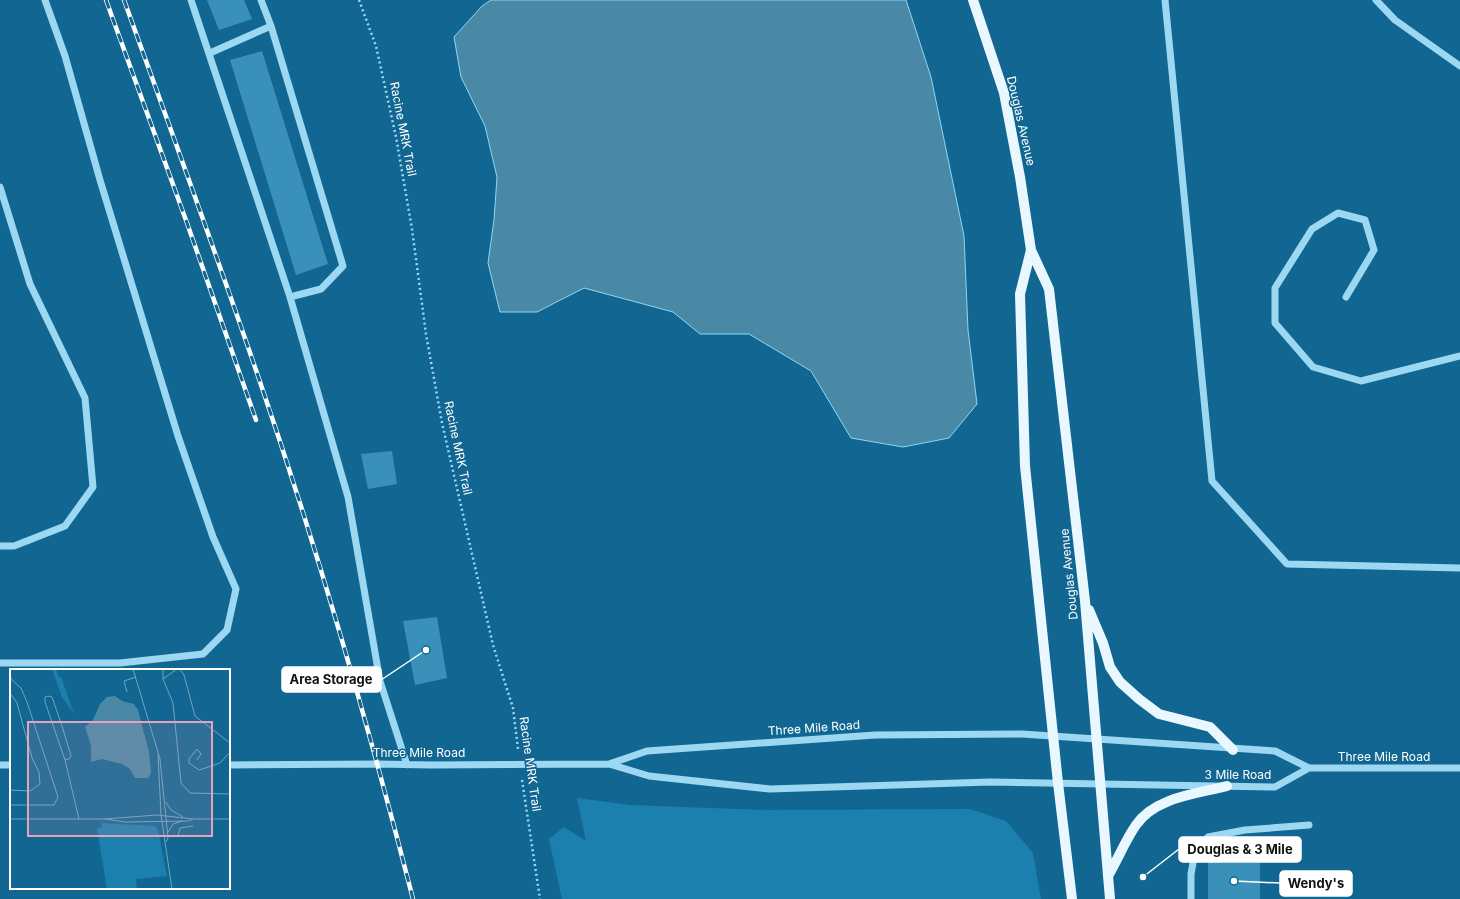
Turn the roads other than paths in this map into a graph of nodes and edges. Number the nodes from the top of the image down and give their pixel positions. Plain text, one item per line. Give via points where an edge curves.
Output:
1 (45, 0) edge
2 (191, 0) edge
3 (261, 0) edge
4 (973, 0) edge
5 (1165, 0) edge
6 (1376, 0) edge
7 (271, 26) junction
8 (210, 53) junction
9 (1460, 66) edge
10 (0, 187) edge
11 (1031, 250) junction
12 (290, 297) junction
13 (1346, 297) dead end
14 (1460, 356) edge
15 (0, 546) edge
16 (1460, 568) edge
17 (1085, 601) junction
18 (0, 663) edge
19 (1022, 734) joint
20 (1053, 736) junction
21 (1096, 740) junction
22 (1233, 750) junction
23 (609, 764) junction
24 (230, 765) edge
25 (406, 765) junction
26 (1309, 768) junction
27 (1460, 768) edge
28 (990, 782) joint
29 (1058, 783) junction
30 (1100, 784) junction
31 (1227, 786) junction
32 (1310, 825) dead end
33 (1108, 876) junction
34 (1072, 899) edge
35 (1110, 899) edge
36 (1191, 899) edge

1 - 18 street via 65,56 178,436 213,537 236,589 227,630 203,654 120,663
2 - 8 street
3 - 7 street
4 - 11 main road, Douglas Avenue via 1004,93
5 - 16 street via 1212,481 1287,564
6 - 9 street via 1395,20
7 - 8 street
7 - 12 street via 343,266 321,289
8 - 12 street
10 - 15 street via 30,284 85,398 93,487 65,526 14,546
11 - 17 main road, Douglas Avenue via 1049,289
11 - 20 main road, Douglas Avenue via 1020,294 1025,466
12 - 25 street via 348,497 380,681
13 - 14 street via 1374,250 1365,220 1338,213 1312,229 1275,288 1275,323 1314,367 1361,381
17 - 21 main road, Douglas Avenue
17 - 22 main road via 1103,643 1110,668 1120,682 1159,714 1210,727
19 - 20 street, 3 Mile Road
19 - 23 street, Three Mile Road via 875,735 655,750
20 - 21 street, 3 Mile Road
20 - 29 main road, Douglas Avenue
21 - 22 street, 3 Mile Road
21 - 30 main road, Douglas Avenue
22 - 26 street, 3 Mile Road via 1275,752
23 - 25 street, Three Mile Road
23 - 28 street, Three Mile Road via 649,776 770,789
24 - 25 street, Three Mile Road
26 - 27 street, Three Mile Road
26 - 31 street, 3 Mile Road via 1275,787
28 - 29 street, 3 Mile Road
29 - 30 street, 3 Mile Road
29 - 34 main road, Douglas Avenue
30 - 31 street, 3 Mile Road
30 - 33 main road, Douglas Avenue
31 - 33 main road via 1171,800 1153,809 1137,823
32 - 36 street via 1245,830 1208,837 1195,852 1191,874
33 - 35 main road, Douglas Avenue

